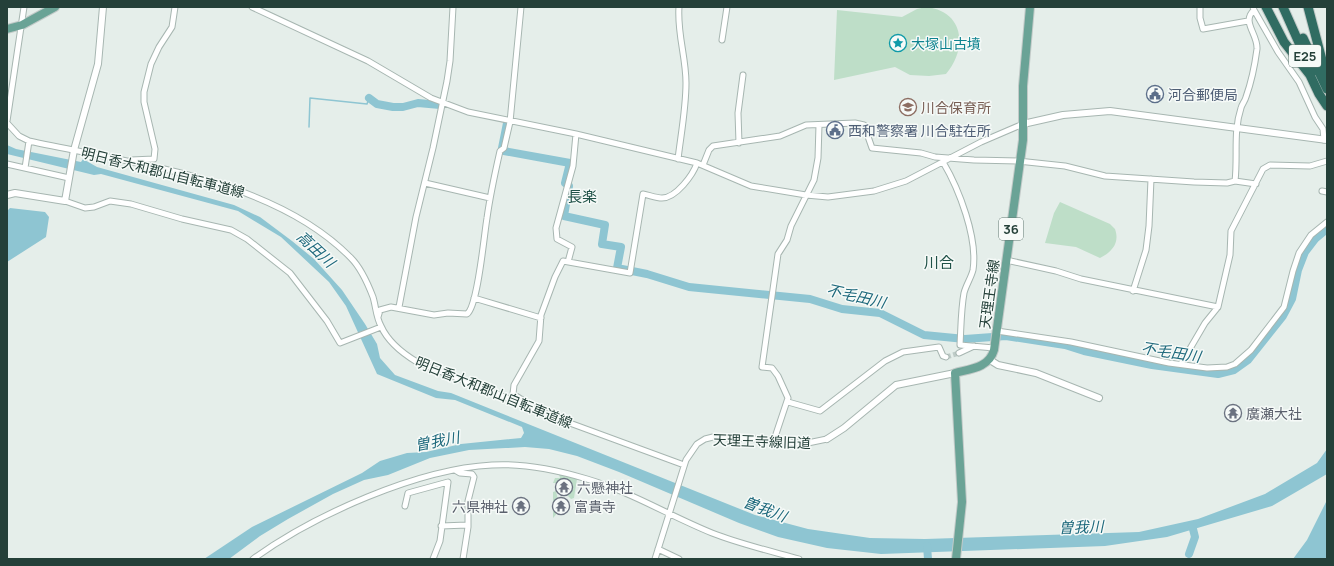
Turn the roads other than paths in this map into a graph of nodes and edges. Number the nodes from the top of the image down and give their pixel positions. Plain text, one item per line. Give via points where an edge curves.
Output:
1 (24, 7) edge
2 (55, 7) edge
3 (103, 7) edge
4 (175, 7) edge
5 (252, 7) edge
6 (453, 7) edge
7 (521, 7) edge
8 (679, 7) edge
9 (727, 7) edge
10 (1030, 7) edge
11 (1200, 7) edge
12 (1266, 7) edge
13 (1283, 7) edge
14 (1290, 7) edge
15 (1308, 7) edge
16 (1254, 8) edge
17 (1248, 21) junction
18 (22, 25) junction
19 (7, 29) edge
20 (722, 40) dead end
21 (743, 75) dead end
22 (1327, 79) edge
23 (1327, 89) edge
24 (443, 103) junction
25 (1327, 105) edge
26 (7, 122) edge
27 (508, 122) junction
28 (1023, 124) junction
29 (819, 125) junction
30 (1237, 129) junction
31 (576, 134) junction
32 (1325, 140) edge
33 (29, 143) junction
34 (739, 143) junction
35 (74, 151) junction
36 (951, 158) junction
37 (121, 159) junction
38 (678, 159) junction
39 (1020, 161) junction
40 (1327, 161) edge
41 (942, 162) junction
42 (7, 164) edge
43 (700, 164) junction
44 (25, 166) junction
45 (69, 176) junction
46 (1151, 180) junction
47 (1235, 181) junction
48 (425, 183) junction
49 (1256, 184) junction
50 (7, 195) edge
51 (806, 196) junction
52 (490, 198) junction
53 (64, 201) junction
54 (1327, 222) edge
55 (1006, 260) junction
56 (568, 262) junction
57 (1133, 291) junction
58 (474, 298) junction
59 (399, 307) junction
60 (1218, 307) junction
61 (378, 317) junction
62 (541, 318) junction
63 (380, 328) junction
64 (996, 338) junction
65 (974, 346) junction
66 (959, 353) tunnel mouth
67 (946, 357) dead end
68 (990, 360) junction
69 (1181, 364) junction
70 (955, 372) junction
71 (1099, 398) dead end
72 (788, 402) junction
73 (541, 412) junction
74 (827, 439) joint
75 (774, 440) junction
76 (684, 465) junction
77 (455, 470) junction
78 (405, 506) dead end
79 (670, 511) junction
80 (467, 525) junction
81 (442, 526) junction
82 (658, 549) junction
83 (253, 559) edge
84 (433, 559) edge
85 (463, 559) edge
86 (655, 559) edge
87 (679, 559) edge
88 (798, 559) edge
89 (956, 559) edge

1 - 18 street
2 - 18 main road
3 - 35 street via 98,64
4 - 37 street via 172,27 158,47 144,92 155,149 154,159
5 - 24 street via 368,61 421,93
6 - 24 street via 450,61
7 - 27 street
8 - 38 street via 678,23 686,84
9 - 20 street
10 - 28 main road, 天理王寺線 / 36 via 1023,86
11 - 17 street via 1203,29
12 - 25 highway via 1284,42 1310,75
13 - 25 highway, E25
14 - 23 highway, E25
15 - 22 highway
16 - 17 street via 1249,14
16 - 32 street via 1278,52 1299,82 1323,129
17 - 30 street via 1257,47
18 - 19 main road
18 - 26 street
21 - 34 street via 738,113
24 - 27 street
24 - 48 street
26 - 33 street
27 - 31 street
27 - 52 street
28 - 30 street via 1063,115 1110,111
28 - 36 street
28 - 39 main road, 天理王寺線 / 36
29 - 34 street via 806,125 780,136
29 - 36 street via 856,123 864,125 872,148
29 - 51 street via 814,180
30 - 32 street
30 - 47 street
31 - 38 street
31 - 56 street via 573,166 556,228 557,239 572,247
33 - 35 street
33 - 44 street
34 - 43 street via 713,146
35 - 37 street, 明日香大和郡山自転車道線
35 - 45 street, 明日香大和郡山自転車道線
36 - 39 street
36 - 41 street
37 - 61 street, 明日香大和郡山自転車道線 via 247,193 298,217 328,237 352,259 366,281
38 - 43 street
39 - 46 street via 1065,166 1105,176
39 - 55 main road, 天理王寺線 / 36
40 - 49 street via 1310,166 1267,166
41 - 51 street via 906,181 874,191 828,197
41 - 65 street via 959,194 972,243 973,271 964,292 960,345
42 - 44 street
43 - 51 street via 751,186
43 - 56 street via 679,189 668,196 663,198 643,194 630,273
44 - 45 street
45 - 53 street, 明日香大和郡山自転車道線
46 - 47 street via 1227,183
46 - 57 street via 1146,250
47 - 49 street
48 - 52 street
48 - 59 street
49 - 60 street via 1231,231 1230,255
50 - 53 street via 14,193
51 - 72 street via 787,240 778,254 762,366 772,368 778,376
52 - 58 street
53 - 63 street via 84,208 110,201 131,204 231,230 247,239 290,273 327,321 340,343
54 - 69 street via 1305,243 1293,271 1284,307 1251,350 1235,364 1220,369
55 - 57 street
55 - 64 main road, 天理王寺線 / 36
56 - 62 street via 564,261 555,277
57 - 60 street
58 - 59 street via 467,314 434,315
58 - 62 street
59 - 61 street via 380,310
60 - 69 street via 1205,323
61 - 63 street, 明日香大和郡山自転車道線
62 - 73 street via 539,341 514,385 513,394
63 - 73 street, 明日香大和郡山自転車道線 via 393,344 417,362
64 - 65 street
64 - 68 main road, 天理王寺線 / 36
64 - 69 street via 1041,337
65 - 66 street
67 - 72 street via 939,347 903,352 885,360 820,410
68 - 70 main road via 974,368
68 - 71 street via 998,365 1036,374
70 - 74 street, 天理王寺線旧道 via 896,384
70 - 89 main road via 961,477
72 - 75 street
73 - 76 street, 明日香大和郡山自転車道線
74 - 75 street, 天理王寺線旧道 via 808,444
75 - 76 street, 天理王寺線旧道 via 709,438 694,447
76 - 79 street, 天理王寺線旧道
77 - 79 street via 499,465 547,469 603,485
77 - 80 street via 472,474 474,477 468,501
77 - 83 street via 422,478 366,498 287,537
78 - 81 street via 408,493 448,482
79 - 82 street, 天理王寺線旧道
79 - 88 street via 715,534
80 - 81 street
80 - 85 street
81 - 84 street via 440,541
82 - 86 street, 天理王寺線旧道
82 - 87 street

